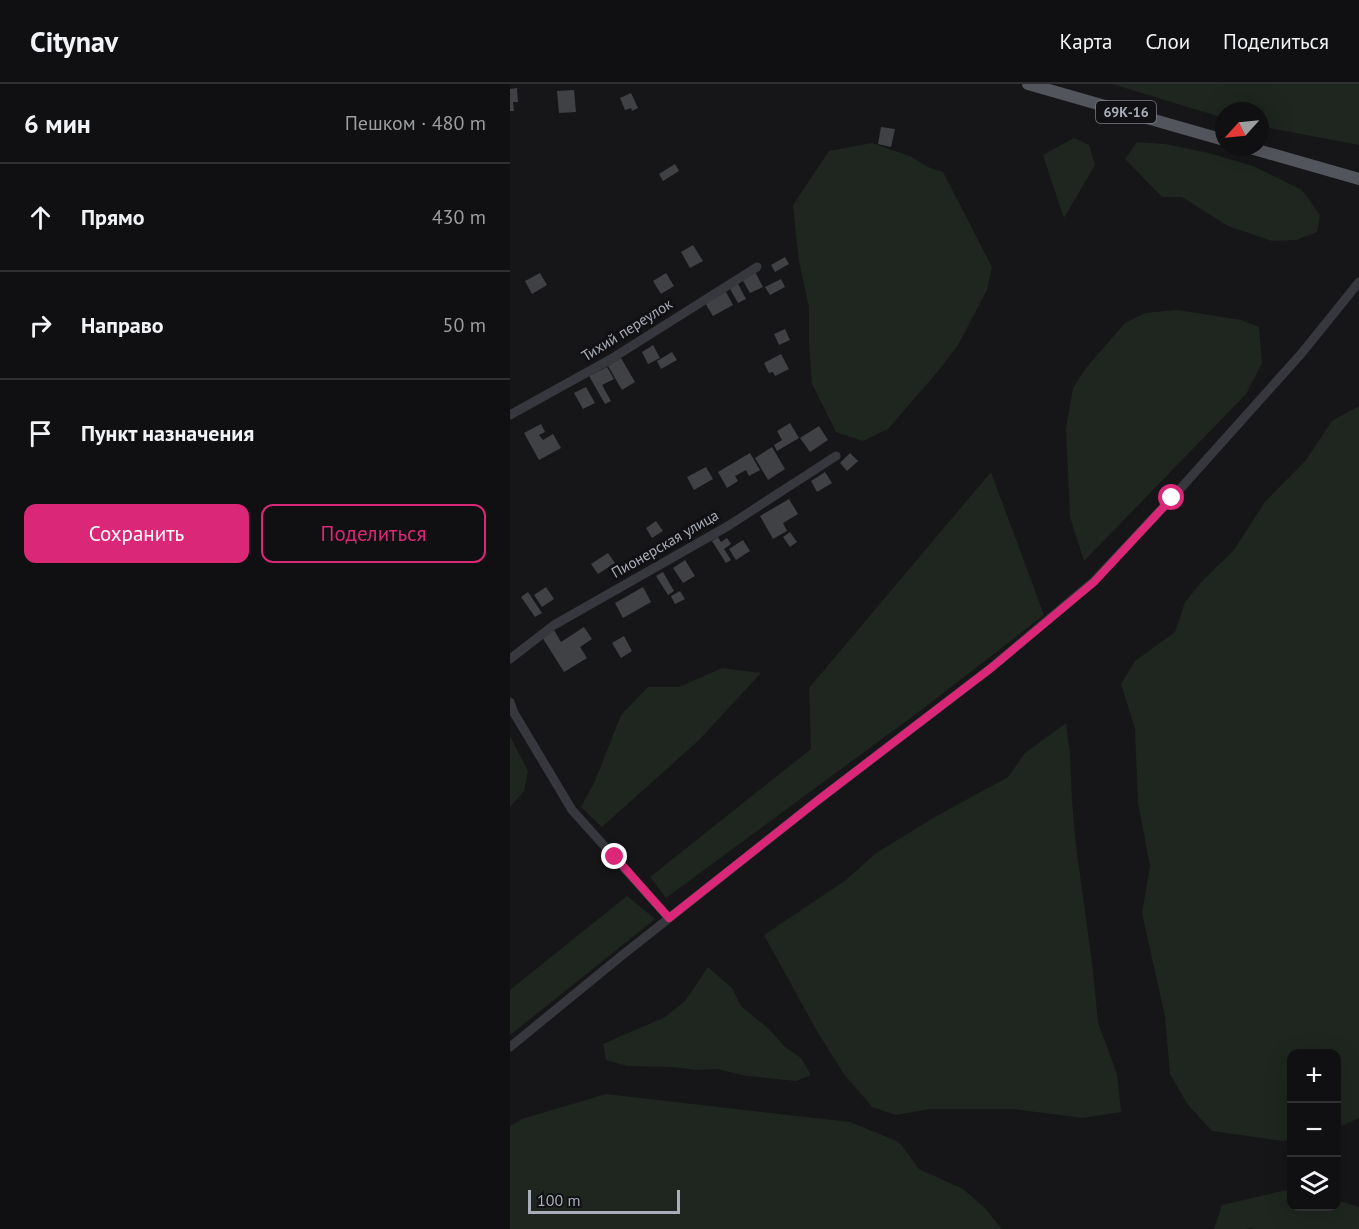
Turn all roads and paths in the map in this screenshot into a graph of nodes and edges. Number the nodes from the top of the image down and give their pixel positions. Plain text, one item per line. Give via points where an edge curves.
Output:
1 (1028, 84) edge
2 (1215, 137) edge
3 (1269, 153) edge
4 (1359, 179) edge
5 (757, 267) dead end
6 (1359, 282) edge
7 (510, 415) edge
8 (836, 456) dead end
9 (510, 660) edge
10 (510, 702) edge
11 (669, 918) junction
12 (510, 1047) edge

1 - 2 main road, 69К-16
3 - 4 main road
5 - 7 street, Тихий переулок via 611,359
6 - 11 street via 1293,363 1094,582 991,668
8 - 9 street, Пионерская улица via 728,526 554,626
10 - 11 street via 572,810
11 - 12 street

